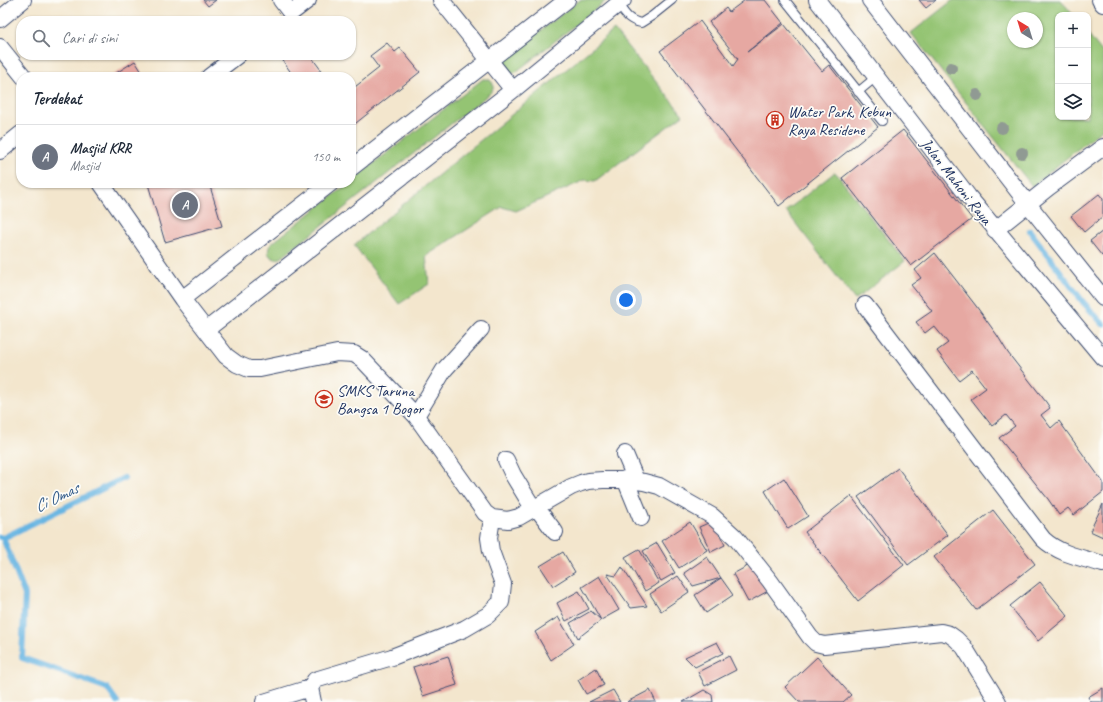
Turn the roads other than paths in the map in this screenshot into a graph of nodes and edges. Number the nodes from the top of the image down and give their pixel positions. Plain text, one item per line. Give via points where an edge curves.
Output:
1 (23, 0) edge
2 (281, 0) edge
3 (308, 0) edge
4 (441, 0) edge
5 (567, 0) edge
6 (672, 0) edge
7 (785, 0) edge
8 (817, 0) edge
9 (870, 0) edge
10 (1100, 0) edge
11 (620, 2) edge
12 (1103, 4) edge
13 (286, 16) edge
14 (287, 16) edge
15 (0, 19) edge
16 (0, 47) edge
17 (231, 60) edge
18 (489, 60) junction
19 (20, 72) edge
20 (216, 72) edge
21 (876, 77) junction
22 (513, 90) junction
23 (858, 92) junction
24 (882, 121) dead end
25 (16, 138) edge
26 (1103, 147) edge
27 (0, 152) edge
28 (356, 164) edge
29 (104, 188) edge
30 (325, 188) edge
31 (1025, 206) junction
32 (998, 228) junction
33 (1103, 298) edge
34 (182, 299) junction
35 (865, 305) dead end
36 (481, 328) dead end
37 (206, 330) junction
38 (1103, 358) edge
39 (416, 416) junction
40 (625, 454) dead end
41 (506, 460) dead end
42 (631, 480) junction
43 (535, 508) junction
44 (492, 518) junction
45 (641, 518) dead end
46 (555, 532) dead end
47 (1103, 564) edge
48 (311, 695) edge
49 (264, 702) edge
50 (998, 702) edge

1 - 15 street
2 - 13 street
3 - 14 street
4 - 18 street
5 - 18 street
6 - 11 lane via 641,23 628,17
7 - 23 lane
8 - 21 street, Jalan Mahoni Raya
9 - 31 street
10 - 12 street
11 - 22 street
16 - 19 street
17 - 20 street
18 - 22 street
18 - 28 street
21 - 23 lane
21 - 32 street, Jalan Mahoni Raya via 968,196
22 - 37 street
23 - 24 lane
25 - 27 street
26 - 31 street
29 - 34 street
30 - 34 street
31 - 32 street
31 - 33 street
32 - 38 street, Jalan Mahoni Raya
34 - 37 street
35 - 47 street via 1043,539 1072,555
36 - 39 street via 444,370
37 - 39 street via 226,356 249,369 337,353 354,354 362,359
39 - 44 street via 485,513
40 - 42 street
41 - 43 street
42 - 43 street via 581,482
42 - 45 street
42 - 50 street via 658,486 712,516 740,542 816,643 824,645 941,632 949,634 964,647
43 - 44 street via 508,520
43 - 46 street
44 - 48 street via 489,538 491,551 503,584 501,602 488,615 464,629 392,657 315,680
48 - 49 street

